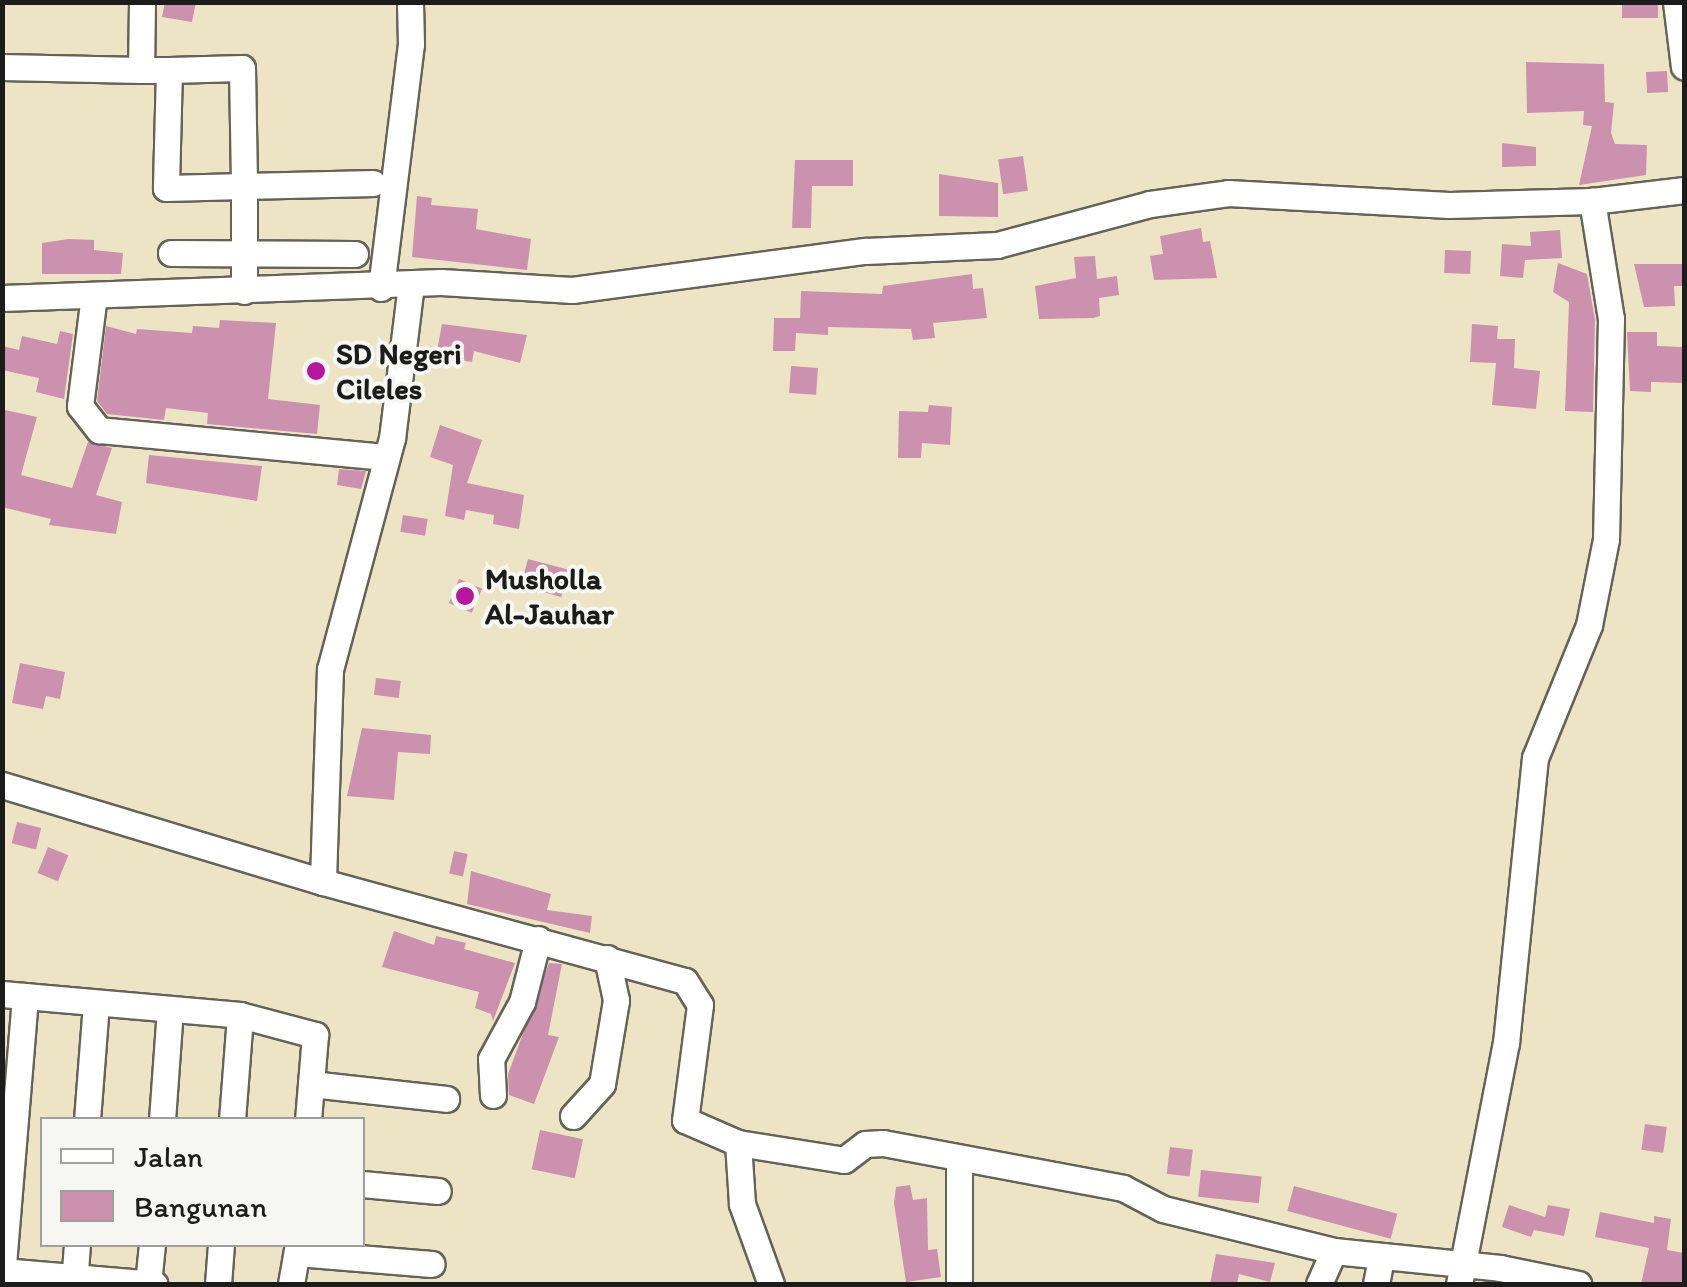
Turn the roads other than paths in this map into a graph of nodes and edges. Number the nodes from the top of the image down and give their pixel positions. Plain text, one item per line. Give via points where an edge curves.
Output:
1 (142, 2) edge
2 (410, 2) edge
3 (1676, 2) edge
4 (2, 67) edge
5 (1684, 67) edge
6 (142, 70) junction
7 (169, 70) junction
8 (373, 183) dead end
9 (244, 186) junction
10 (1684, 190) edge
11 (1592, 201) junction
12 (171, 254) dead end
13 (355, 254) dead end
14 (245, 255) junction
15 (411, 284) junction
16 (381, 288) junction
17 (244, 291) junction
18 (94, 295) junction
19 (2, 298) edge
20 (386, 457) junction
21 (2, 785) edge
22 (323, 882) junction
23 (538, 938) junction
24 (607, 958) junction
25 (14, 995) edge
26 (96, 1002) junction
27 (170, 1009) junction
28 (240, 1015) junction
29 (311, 1084) junction
30 (493, 1095) dead end
31 (446, 1099) dead end
32 (573, 1116) dead end
33 (87, 1117) edge
34 (162, 1117) edge
35 (232, 1117) edge
36 (308, 1117) edge
37 (738, 1143) junction
38 (960, 1160) junction
39 (365, 1184) edge
40 (438, 1191) dead end
41 (77, 1247) edge
42 (152, 1247) edge
43 (221, 1247) edge
44 (297, 1249) edge
45 (1334, 1251) junction
46 (432, 1264) dead end
47 (1378, 1272) edge
48 (3, 1273) edge
49 (1461, 1274) edge
50 (75, 1281) edge
51 (150, 1284) edge
52 (218, 1284) edge
53 (292, 1284) edge
54 (771, 1284) edge
55 (959, 1284) edge
56 (1319, 1284) edge
57 (1578, 1284) edge

1 - 6 street
2 - 16 street via 411,44
3 - 5 street
4 - 6 street
6 - 7 street
7 - 9 street via 242,68
7 - 9 street via 166,188
8 - 9 street
9 - 14 street
10 - 11 street
11 - 15 street via 1449,205 1228,193 1150,204 996,244 866,251 572,290
11 - 49 street via 1611,318 1606,539 1589,625 1536,758 1506,1044
12 - 14 street
13 - 14 street
14 - 17 street
15 - 16 street
15 - 20 street
16 - 17 street
17 - 18 street
18 - 19 street
18 - 20 street via 80,406 99,430
20 - 22 street via 330,669
21 - 22 street
22 - 23 street
23 - 24 street
23 - 30 street via 522,1002 491,1059
24 - 32 street via 616,1000 602,1084
24 - 37 street via 692,988 700,1005 685,1120
25 - 26 street
25 - 48 street
26 - 27 street
26 - 33 street
27 - 28 street
27 - 34 street
28 - 29 street via 315,1035
28 - 35 street
29 - 31 street
29 - 36 street
37 - 38 street via 836,1160 865,1144 884,1143
37 - 54 street via 742,1204
38 - 45 street via 1122,1188 1163,1210
38 - 55 street
39 - 40 street
41 - 50 street
42 - 51 street
43 - 52 street
44 - 46 street
44 - 53 street
45 - 47 street
45 - 56 street
47 - 49 street
48 - 50 street
49 - 57 street
50 - 51 street

